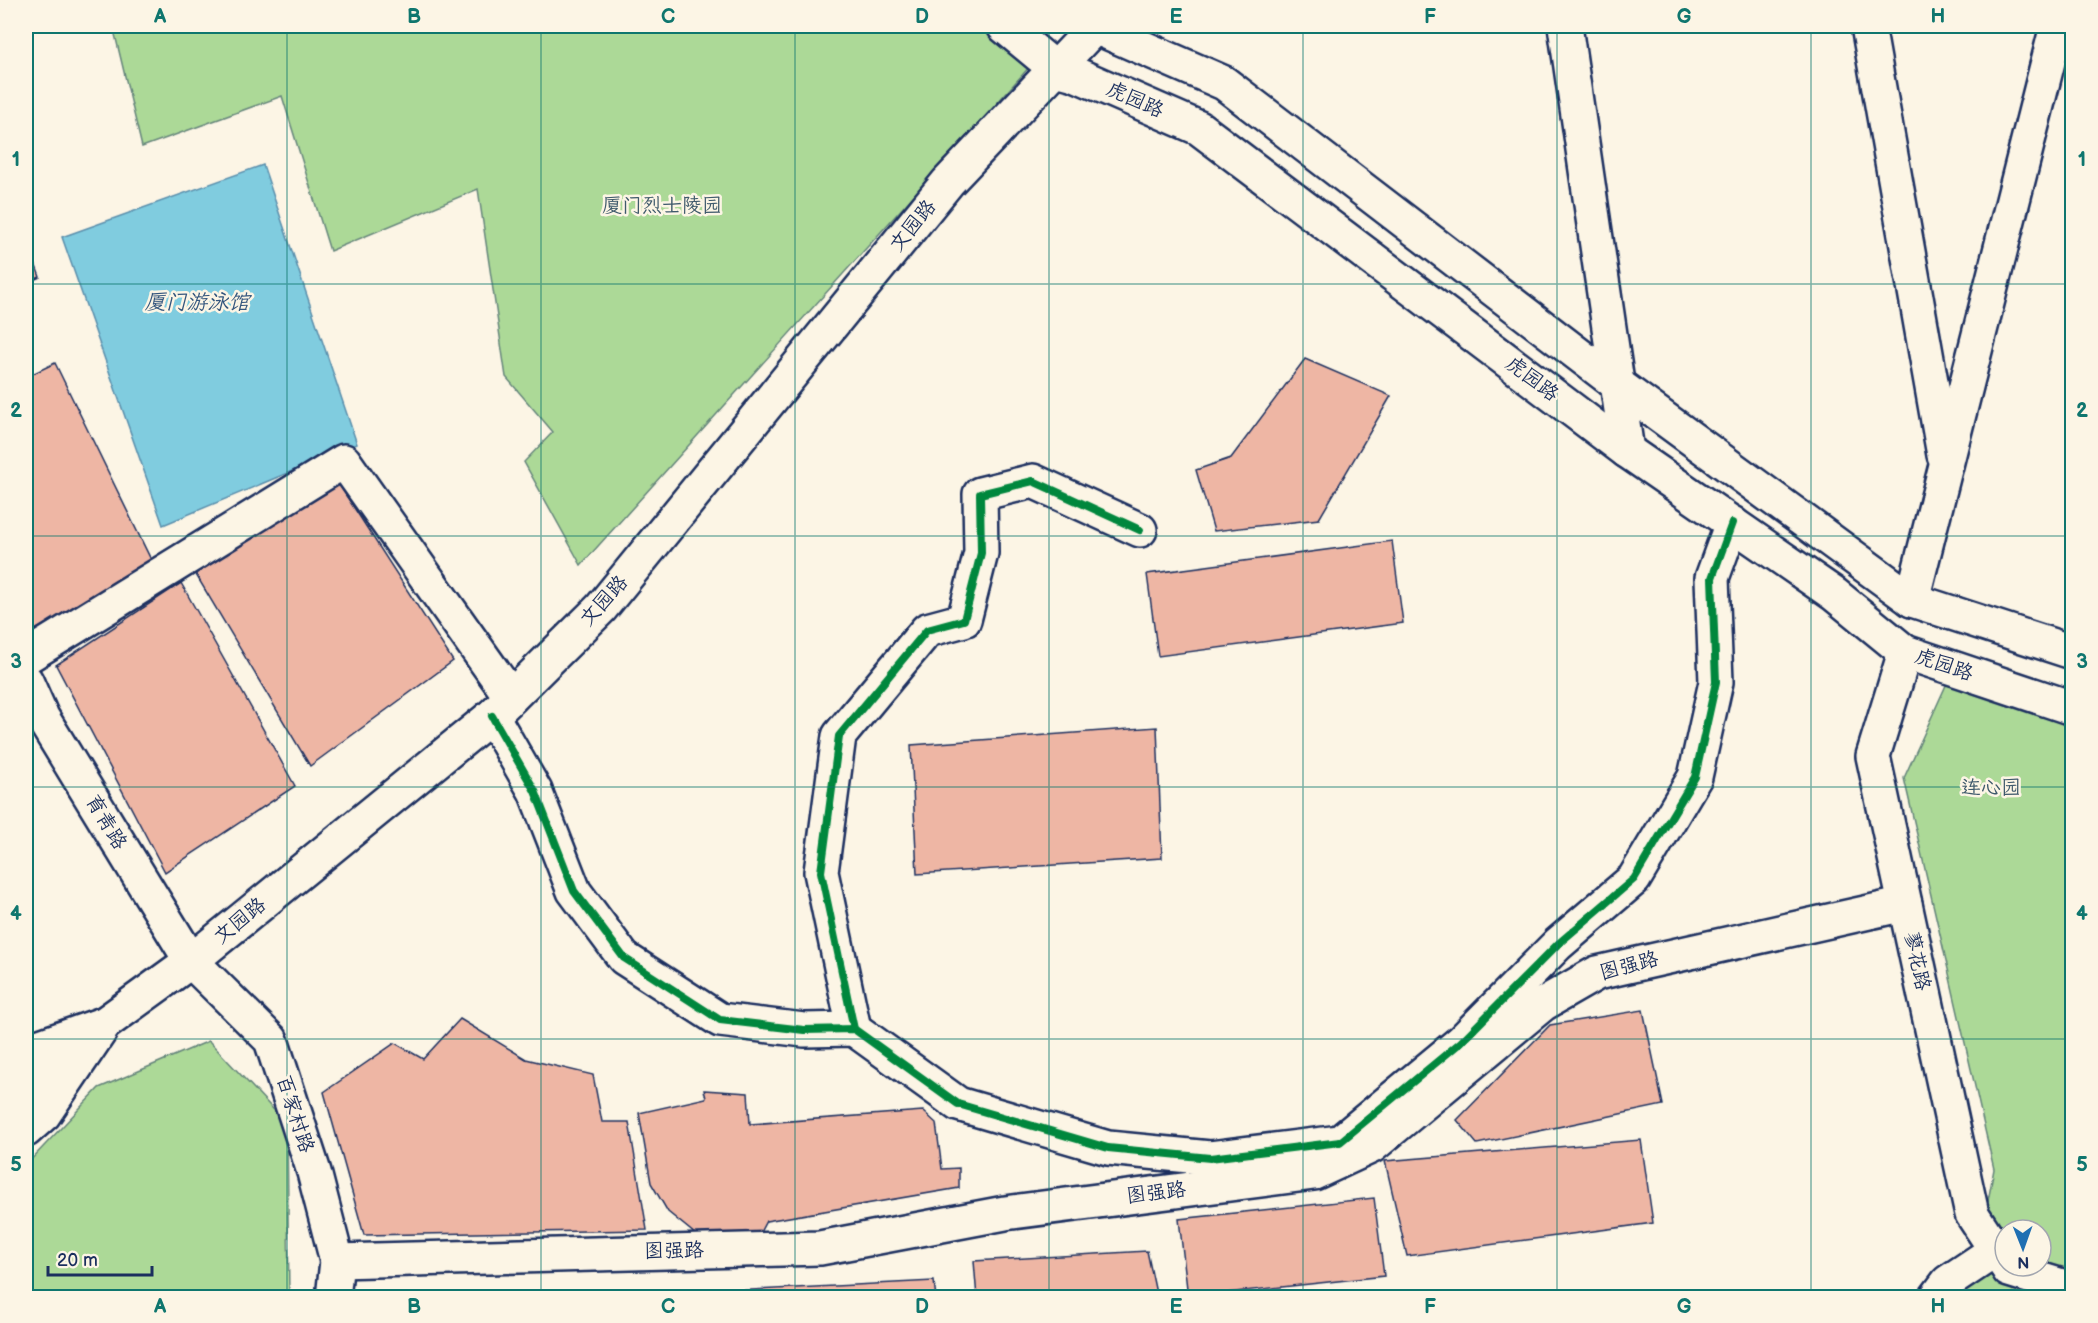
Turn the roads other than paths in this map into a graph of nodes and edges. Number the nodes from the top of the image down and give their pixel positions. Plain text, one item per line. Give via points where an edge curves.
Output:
1 (1004, 26) edge
2 (1094, 26) edge
3 (1565, 26) edge
4 (1868, 26) edge
5 (2057, 26) edge
6 (1056, 69) junction
7 (1617, 384) junction
8 (1627, 451) junction
9 (1946, 465) junction
10 (1732, 523) junction
11 (1140, 530) dead end
12 (1912, 600) junction
13 (1905, 652) junction
14 (2073, 652) edge
15 (26, 657) edge
16 (26, 681) edge
17 (502, 706) junction
18 (2073, 708) edge
19 (1905, 904) junction
20 (191, 961) junction
21 (105, 1024) junction
22 (854, 1029) junction
23 (26, 1051) edge
24 (26, 1086) edge
25 (26, 1130) edge
26 (1993, 1246) edge
27 (337, 1261) junction
28 (1993, 1264) edge
29 (2036, 1278) edge
30 (2073, 1289) edge
31 (333, 1298) edge
32 (1936, 1298) edge

1 - 6 street, 虎园路
2 - 6 street, 文园路
2 - 7 street via 1224,83
3 - 7 street
4 - 9 street
5 - 9 street
6 - 8 street, 虎园路 via 1199,128
6 - 17 street, 文园路 via 948,182 601,608
7 - 8 street
7 - 12 street
8 - 10 street, 虎园路
9 - 12 street
10 - 13 street, 虎园路 via 1834,594
10 - 22 street via 1712,578 1716,682 1695,777 1634,879 1558,944 1461,1042 1340,1142 1210,1158 1108,1148 958,1104
11 - 22 street via 1033,481 980,494 981,553 964,620 927,630 839,736 821,872
12 - 14 street
13 - 18 street, 虎园路
13 - 19 street, 蓼花路 via 1873,756
15 - 17 street via 344,461
16 - 20 street, 育青路 via 42,717
17 - 20 street, 文园路
17 - 22 street via 574,891 624,958 720,1020 804,1030
19 - 26 street, 蓼花路 via 1972,1214
19 - 27 street, 图强路 via 1597,973 1543,1004 1372,1146 1314,1173 1005,1213 820,1248
20 - 21 street, 文园路
20 - 27 street, 百家村路 via 271,1040 314,1172
21 - 23 street
21 - 24 street, 文园路
21 - 25 street via 44,1114
27 - 31 street, 百家村路
28 - 32 street via 1948,1282
29 - 30 street

